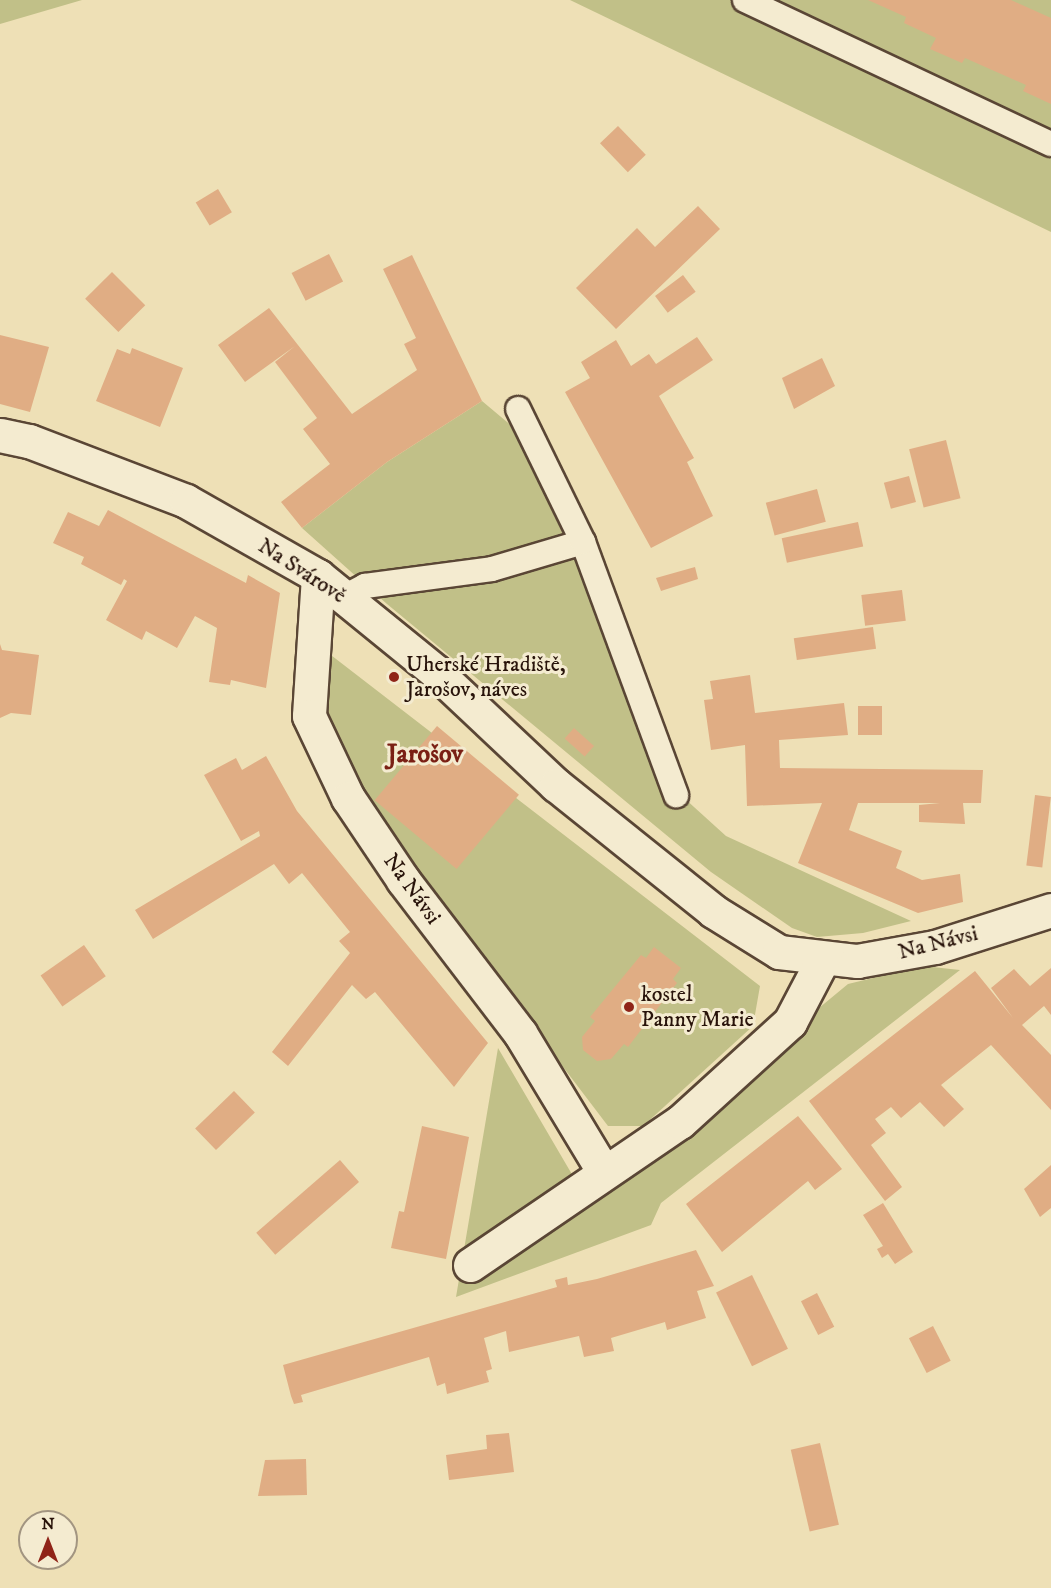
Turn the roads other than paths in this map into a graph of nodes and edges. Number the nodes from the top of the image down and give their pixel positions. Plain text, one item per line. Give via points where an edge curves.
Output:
1 (746, 0) edge
2 (1051, 144) edge
3 (518, 409) dead end
4 (0, 435) edge
5 (583, 542) junction
6 (318, 576) junction
7 (344, 597) junction
8 (555, 785) joint
9 (676, 795) dead end
10 (1051, 910) edge
11 (823, 959) junction
12 (604, 1172) junction
13 (470, 1264) dead end

1 - 2 lane
3 - 5 lane
4 - 6 street, Na Svárově via 29,441 186,501
5 - 7 lane via 492,569 365,586
5 - 9 lane
6 - 7 street, Na Svárově
6 - 12 street, Na Návsi via 309,716 348,798 403,880 520,1033
7 - 8 street, Na Svárově via 436,672
8 - 11 street, Na Návsi via 713,911 778,952
10 - 11 street, Na Návsi via 935,947 857,961
11 - 12 street via 790,1022 681,1122
12 - 13 street

